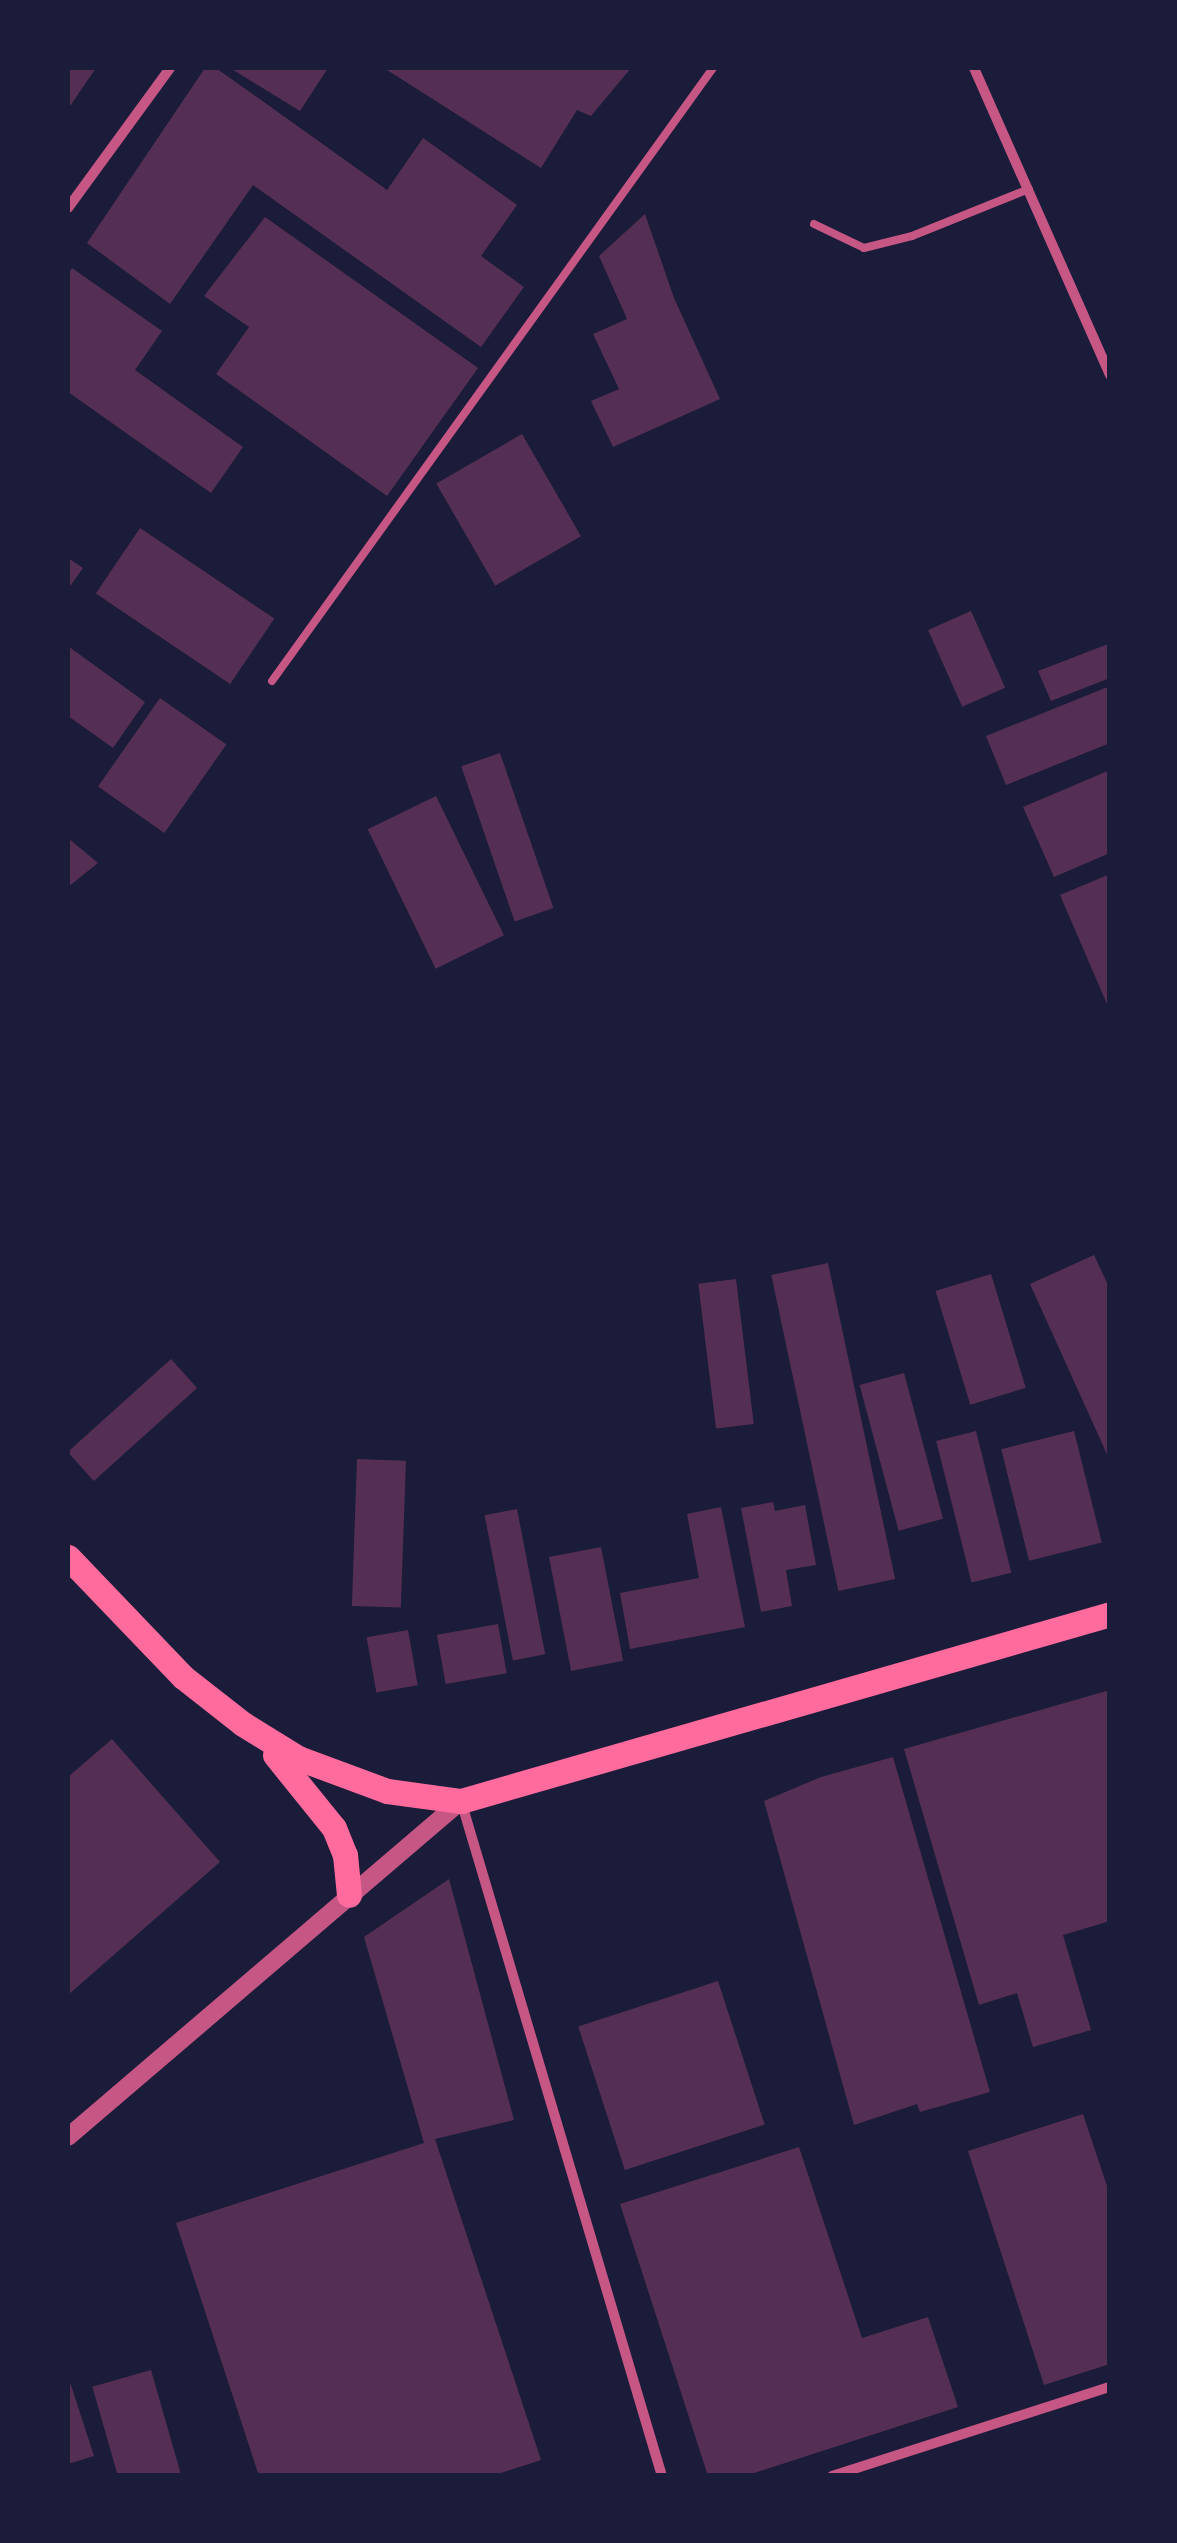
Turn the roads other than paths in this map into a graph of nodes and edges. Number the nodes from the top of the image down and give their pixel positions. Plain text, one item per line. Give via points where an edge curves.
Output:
1 (170, 68) edge
2 (713, 68) edge
3 (974, 68) edge
4 (1029, 189) junction
5 (68, 208) edge
6 (814, 224) dead end
7 (1110, 374) edge
8 (272, 681) dead end
9 (68, 1557) edge
10 (1110, 1614) edge
11 (242, 1724) junction
12 (460, 1801) junction
13 (349, 1895) junction
14 (68, 2137) edge
15 (1110, 2387) edge
16 (662, 2476) edge
17 (832, 2476) edge

1 - 5 street
2 - 8 lane
3 - 4 street
4 - 6 lane via 864,248
4 - 7 street
9 - 11 main road via 183,1676
10 - 12 main road
11 - 12 main road via 335,1773 387,1791
11 - 13 main road via 293,1772 334,1828
12 - 13 street
12 - 16 street
13 - 14 street
15 - 17 street

